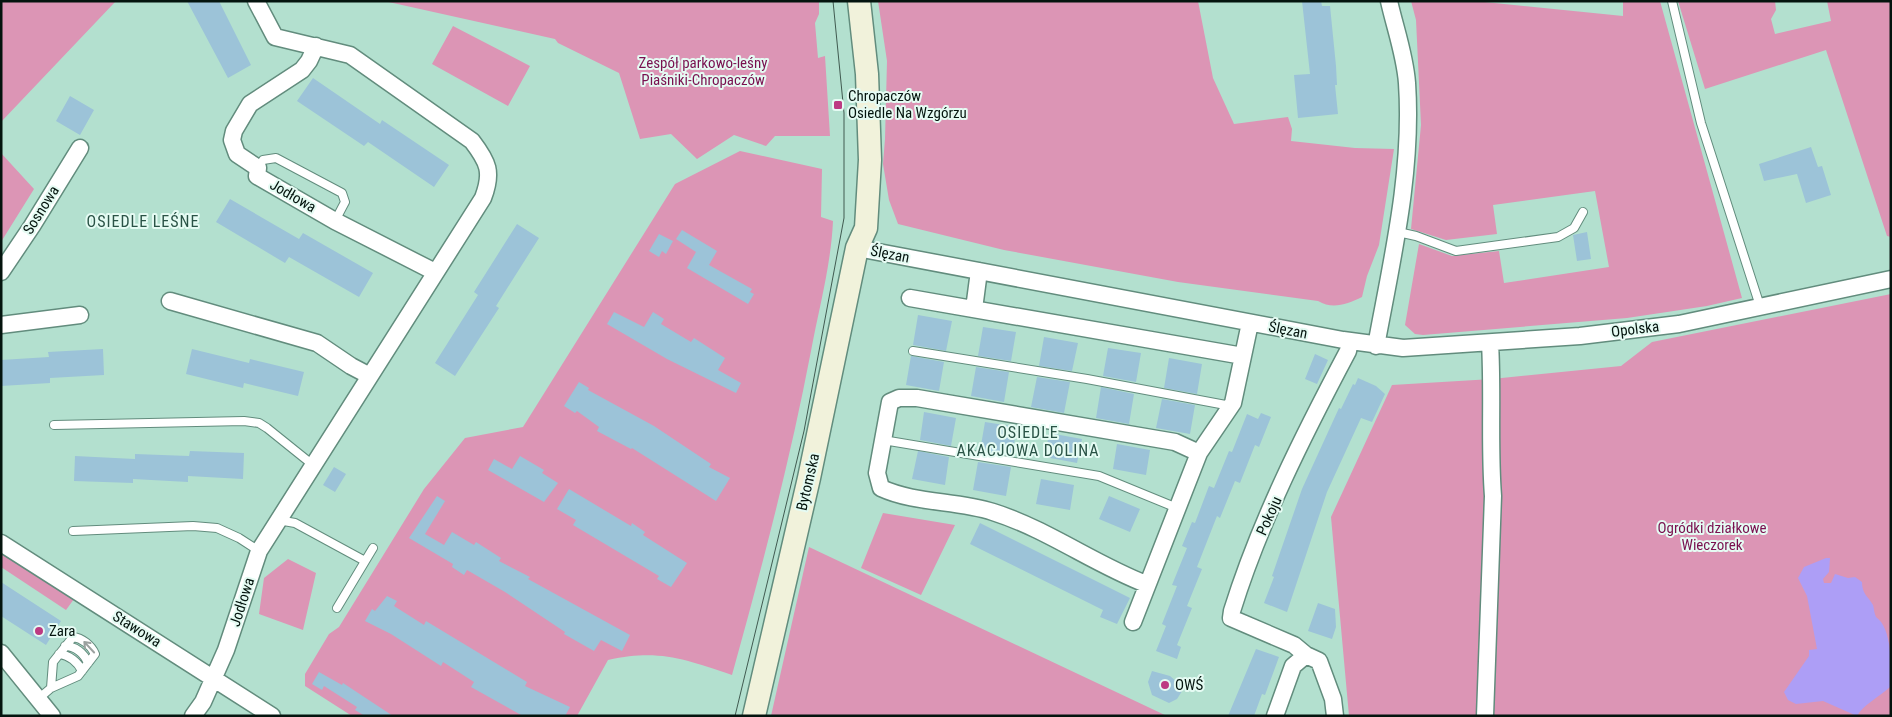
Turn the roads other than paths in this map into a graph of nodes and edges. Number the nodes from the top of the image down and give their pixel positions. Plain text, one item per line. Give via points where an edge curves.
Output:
1 (256, 1) edge
2 (846, 1) edge
3 (860, 1) edge
4 (1389, 1) edge
5 (1672, 1) edge
6 (316, 46) junction
7 (80, 148) dead end
8 (258, 168) junction
9 (1583, 212) dead end
10 (335, 221) junction
11 (1398, 232) junction
12 (857, 248) junction
13 (979, 271) junction
14 (1, 272) edge
15 (435, 272) junction
16 (1891, 279) edge
17 (910, 298) dead end
18 (170, 301) dead end
19 (1760, 306) junction
20 (974, 309) junction
21 (80, 316) dead end
22 (1250, 323) junction
23 (1, 325) edge
24 (1350, 341) junction
25 (1490, 342) junction
26 (1376, 346) junction
27 (913, 351) dead end
28 (1243, 356) junction
29 (370, 376) junction
30 (1231, 406) junction
31 (54, 425) dead end
32 (883, 440) junction
33 (1199, 453) junction
34 (313, 465) junction
35 (1177, 508) junction
36 (278, 520) junction
37 (73, 531) dead end
38 (1, 543) edge
39 (374, 548) dead end
40 (259, 551) junction
41 (366, 561) junction
42 (1146, 584) junction
43 (337, 608) dead end
44 (1133, 622) dead end
45 (1, 652) edge
46 (59, 654) junction
47 (1306, 655) junction
48 (82, 672) junction
49 (214, 679) junction
50 (51, 688) junction
51 (38, 699) junction
52 (52, 716) edge
53 (193, 716) edge
54 (272, 716) edge
55 (754, 716) edge
56 (1275, 716) edge
57 (1334, 716) edge
58 (1485, 716) edge

1 - 6 street, Jodłowa via 275,37
2 - 12 main road, Bytomska via 856,97 857,164 852,235
3 - 12 main road, Bytomska via 870,160 866,228
4 - 11 street via 1407,83 1408,145
5 - 19 lane via 1701,123
6 - 8 street, Jodłowa via 302,70 250,104 234,131 232,140 237,154
6 - 15 street, Jodłowa via 350,55 472,141 486,159 488,178 483,198
7 - 14 street, Sosnowa
8 - 10 street, Jodłowa via 257,176
8 - 10 lane via 263,160 276,158 342,192 345,202
9 - 11 lane via 1574,228 1558,237 1456,252
10 - 15 street, Jodłowa
11 - 26 street
12 - 13 street, Ślęzan
12 - 55 main road, Bytomska via 809,478
13 - 20 street
13 - 22 street, Ślęzan
15 - 29 street, Jodłowa
16 - 19 street, Opolska
17 - 20 street
18 - 29 street via 317,343
19 - 25 street, Opolska via 1679,324 1580,336
20 - 28 street
21 - 23 street
22 - 24 street, Ślęzan
22 - 28 street
24 - 26 street, Ślęzan
24 - 47 street, Pokoju via 1247,564 1231,618 1294,645
25 - 26 street, Opolska via 1403,348
25 - 58 street via 1493,496
27 - 30 lane
28 - 30 street
29 - 34 street, Jodłowa
30 - 33 street
31 - 34 lane via 259,423
32 - 33 street via 890,402 899,398 917,398 1174,442
32 - 35 lane via 1099,476
32 - 42 street via 877,473 881,488 898,496 992,512
33 - 35 street
34 - 36 street, Jodłowa
35 - 42 street
36 - 40 street, Jodłowa
36 - 41 lane via 295,523
37 - 40 lane via 217,528
38 - 49 street, Stawowa
39 - 41 lane
40 - 49 street, Jodłowa
41 - 43 lane
42 - 44 street
45 - 51 street
46 - 48 lane via 79,665
48 -> 46 lane via 88,663 86,657 72,646 65,646
46 - 50 lane via 54,662
47 - 56 street via 1293,666
47 - 57 street, Pokoju via 1319,660 1333,699
48 - 50 lane
49 - 53 street, Jodłowa via 204,702
49 - 54 street, Stawowa
50 - 51 lane
51 - 52 street

